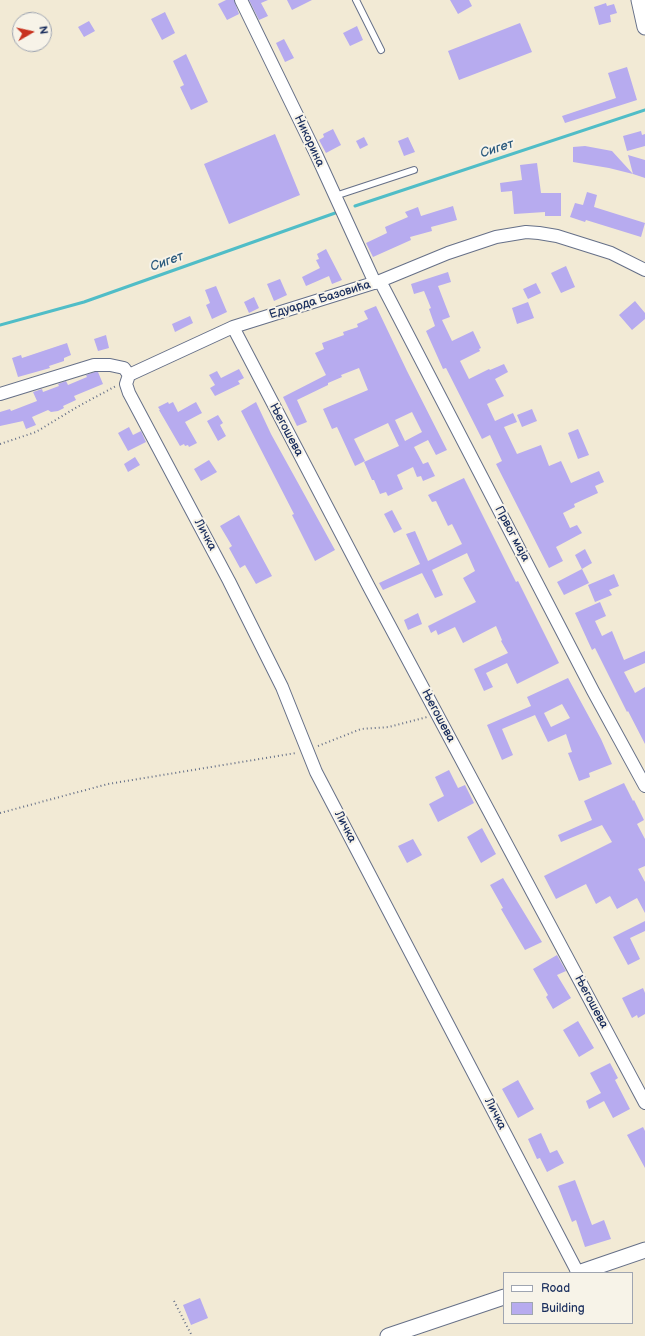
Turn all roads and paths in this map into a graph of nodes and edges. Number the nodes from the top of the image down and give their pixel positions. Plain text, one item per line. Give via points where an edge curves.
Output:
1 (241, 0) edge
2 (356, 0) edge
3 (639, 0) edge
4 (645, 27) edge
5 (381, 50) dead end
6 (414, 170) dead end
7 (335, 196) junction
8 (645, 270) edge
9 (377, 282) junction
10 (233, 328) junction
11 (128, 379) junction
12 (0, 394) edge
13 (0, 444) edge
14 (437, 714) junction
15 (307, 750) junction
16 (645, 786) edge
17 (0, 813) edge
18 (645, 1103) edge
19 (645, 1250) edge
20 (577, 1272) edge
21 (581, 1272) edge
22 (503, 1297) edge
23 (174, 1301) dead end
24 (192, 1336) edge
25 (388, 1336) edge

1 - 7 street, Никорина
2 - 5 lane
3 - 4 street
6 - 7 lane
7 - 9 street, Никорина
8 - 9 street, Едуарда Базовића via 604,251 557,236 526,232 481,241
9 - 10 street, Едуарда Базовића
9 - 16 street, Првог маја
10 - 11 street, Едуарда Базовића
10 - 14 street, Његошева
11 - 12 street via 124,368 94,365
11 - 13 path via 36,432
11 - 15 street, Личка via 129,393 282,687
14 - 15 path via 389,727 361,729
14 - 18 street, Његошева
15 - 17 path via 288,756 108,784
15 - 20 street, Личка
19 - 21 street
22 - 25 street
23 - 24 path

